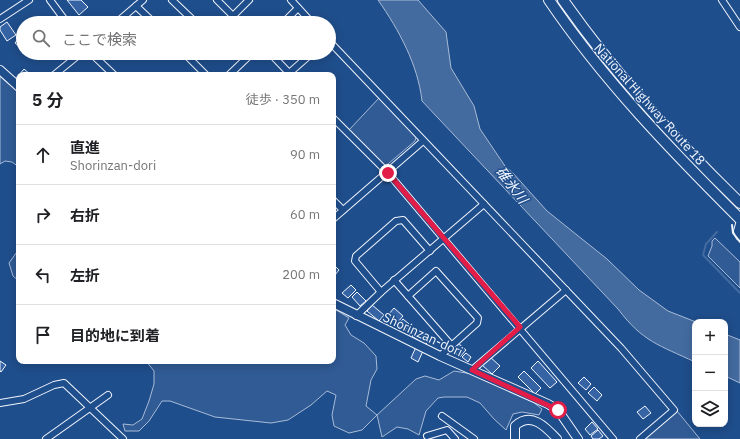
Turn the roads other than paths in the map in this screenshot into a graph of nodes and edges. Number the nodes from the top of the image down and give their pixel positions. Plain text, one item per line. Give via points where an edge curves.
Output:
1 (30, 0) edge
2 (50, 0) edge
3 (143, 0) edge
4 (172, 0) edge
5 (218, 0) edge
6 (249, 0) edge
7 (291, 0) edge
8 (549, 0) edge
9 (563, 0) edge
10 (722, 0) edge
11 (136, 6) junction
12 (298, 8) junction
13 (62, 16) edge
14 (124, 16) edge
15 (147, 16) edge
16 (189, 16) edge
17 (233, 16) joint
18 (290, 16) edge
19 (305, 16) edge
20 (0, 20) edge
21 (740, 27) edge
22 (336, 48) edge
23 (72, 60) edge
24 (98, 60) edge
25 (191, 60) edge
26 (245, 60) edge
27 (276, 60) edge
28 (304, 60) edge
29 (0, 70) edge
30 (58, 72) edge
31 (111, 72) edge
32 (203, 72) edge
33 (232, 72) edge
34 (287, 72) edge
35 (291, 72) edge
36 (16, 84) edge
37 (336, 121) edge
38 (423, 141) junction
39 (388, 173) junction
40 (336, 203) edge
41 (740, 203) edge
42 (484, 204) junction
43 (343, 210) junction
44 (336, 216) edge
45 (740, 219) edge
46 (740, 224) edge
47 (740, 236) edge
48 (444, 238) junction
49 (430, 251) junction
50 (394, 280) junction
51 (566, 290) junction
52 (381, 292) junction
53 (408, 296) junction
54 (336, 305) edge
55 (356, 316) junction
56 (520, 327) junction
57 (451, 345) junction
58 (440, 356) junction
59 (472, 370) junction
60 (108, 395) dead end
61 (0, 403) edge
62 (90, 406) junction
63 (442, 416) dead end
64 (427, 436) dead end
65 (122, 438) edge
66 (46, 439) edge
67 (455, 439) edge
68 (474, 439) edge
69 (515, 439) edge
70 (558, 439) edge
71 (578, 439) edge
72 (613, 439) edge
73 (640, 439) edge

1 - 20 street
2 - 13 street
3 - 11 street
4 - 16 street
5 - 17 street
6 - 17 street
7 - 12 street
8 - 45 highway, National Highway Route 18 via 586,52 636,111
9 - 41 highway, National Highway Route 18 via 624,81
10 - 21 street
11 - 14 street
11 - 15 street
12 - 18 street
12 - 19 street
22 - 38 street
23 - 30 street
24 - 31 street
25 - 32 street
26 - 33 street
27 - 34 street
28 - 35 street
29 - 36 street
37 - 39 street
38 - 39 street
38 - 42 street
39 - 43 street
39 - 48 street
40 - 43 street
42 - 48 street
42 - 51 street
43 - 44 street
46 - 47 street
48 - 49 street
48 - 56 street
49 - 50 street
49 - 52 street via 403,220 396,222 356,256 355,261
50 - 52 street
50 - 53 street
51 - 56 street
51 - 73 street via 621,348 674,410
52 - 55 street
53 - 57 street
53 - 57 street via 436,271 478,318 477,323
54 - 55 street, Shorinzan-dori
55 - 58 street, Shorinzan-dori
56 - 59 street
56 - 72 street
57 - 58 street
58 - 59 street, Shorinzan-dori
59 - 71 street, Shorinzan-dori via 558,410
60 - 62 street
61 - 62 street via 24,399 64,383
62 - 65 street
62 - 66 street
63 - 68 street
64 - 67 street via 447,430
69 - 70 street via 515,426 531,419

